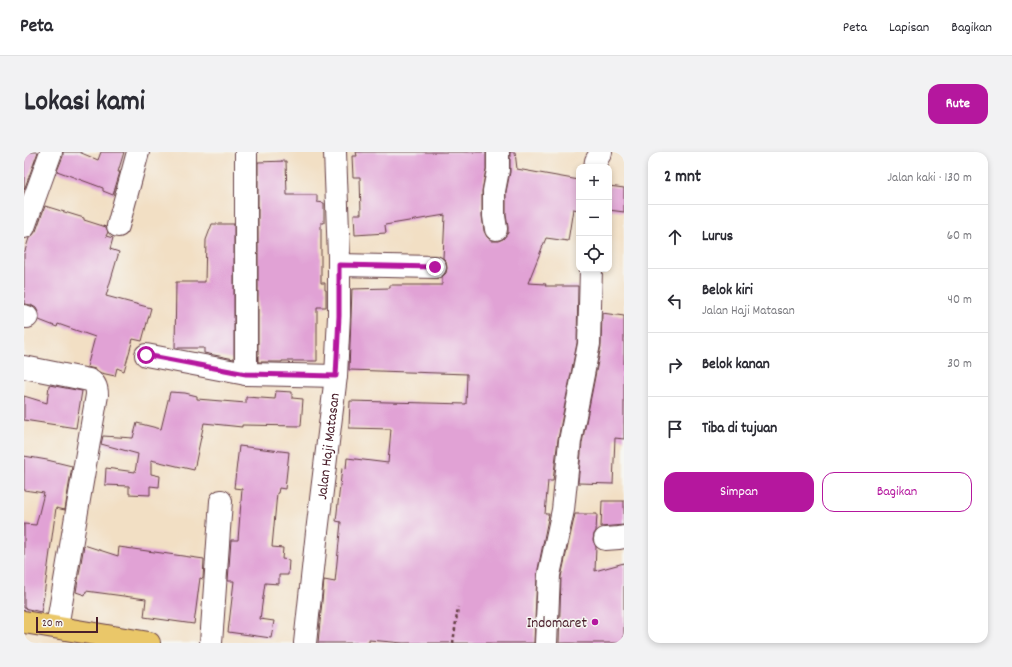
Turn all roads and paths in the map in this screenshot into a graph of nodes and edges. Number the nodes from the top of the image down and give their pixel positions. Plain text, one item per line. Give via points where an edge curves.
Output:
1 (51, 152) edge
2 (138, 152) edge
3 (246, 152) edge
4 (333, 152) edge
5 (498, 152) edge
6 (601, 152) edge
7 (596, 164) edge
8 (118, 226) dead end
9 (24, 227) edge
10 (496, 229) dead end
11 (339, 265) junction
12 (435, 267) dead end
13 (591, 272) edge
14 (146, 355) dead end
15 (24, 367) edge
16 (246, 374) junction
17 (336, 376) junction
18 (221, 501) dead end
19 (458, 607) dead end
20 (24, 622) edge
21 (57, 627) junction
22 (149, 643) edge
23 (211, 643) edge
24 (305, 643) edge
25 (453, 643) edge
26 (546, 643) edge

1 - 9 street
2 - 8 street
3 - 16 street
4 - 11 street, Jalan Haji Matasan
5 - 10 street via 494,191
6 - 7 street
11 - 12 street
11 - 17 street, Jalan Haji Matasan
13 - 26 street via 589,344 570,441 563,510 549,575
14 - 16 street
15 - 21 street via 89,380 97,390
16 - 17 street
17 - 24 street, Jalan Haji Matasan
18 - 23 street
19 - 25 path
20 - 21 main road
21 - 22 main road

